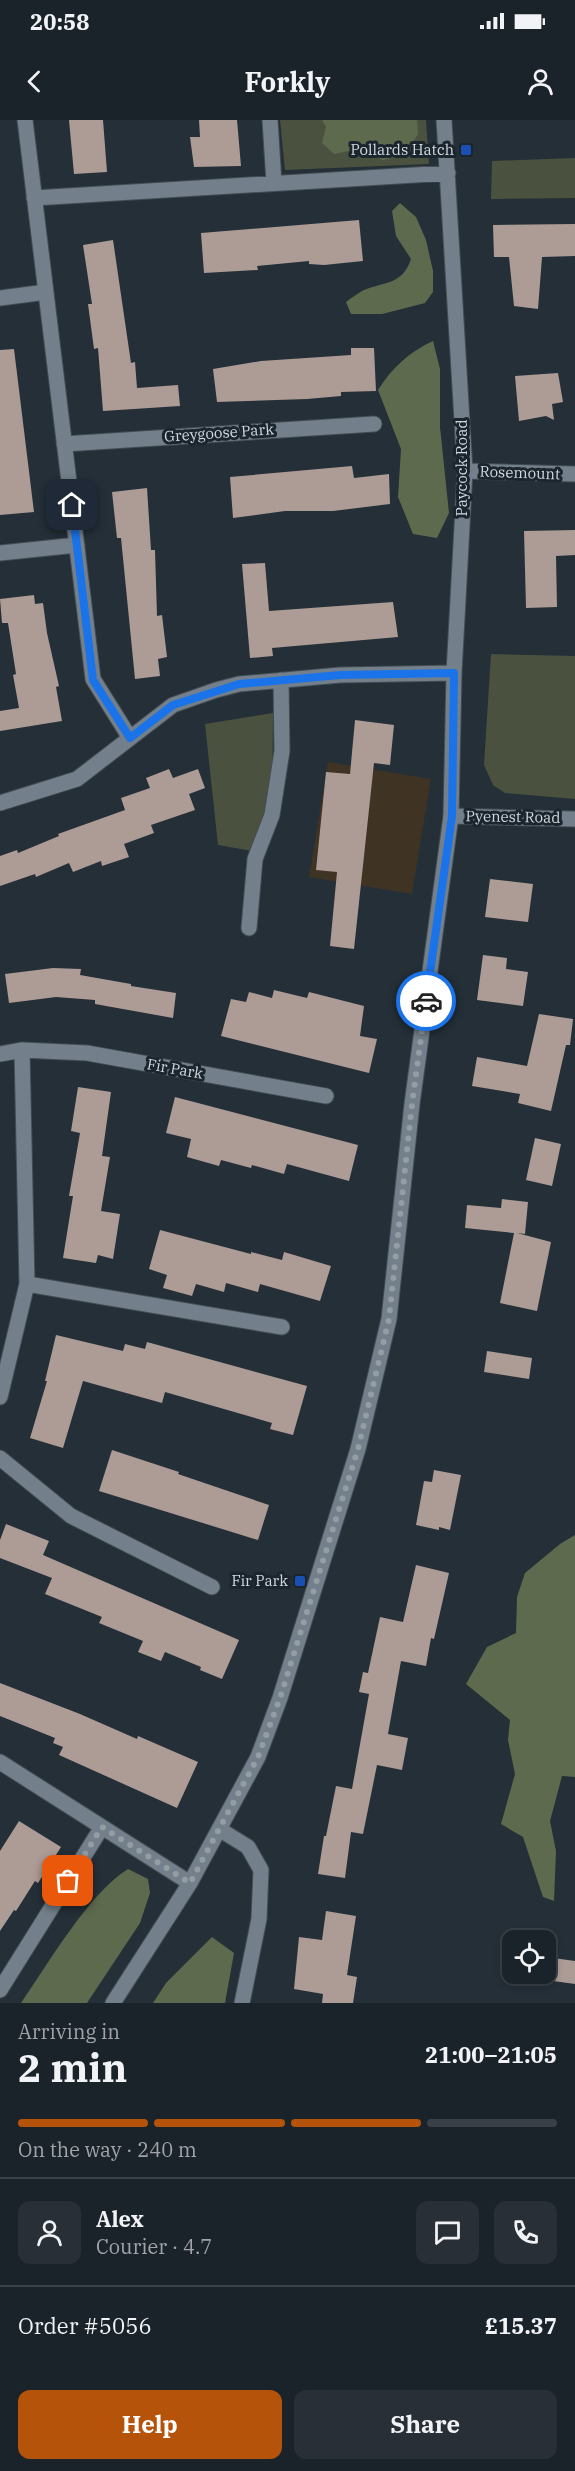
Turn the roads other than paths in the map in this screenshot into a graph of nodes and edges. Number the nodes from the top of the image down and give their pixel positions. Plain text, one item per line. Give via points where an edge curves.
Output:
1 (25, 120) edge
2 (270, 120) edge
3 (444, 120) edge
4 (448, 173) junction
5 (274, 183) junction
6 (34, 198) junction
7 (46, 292) junction
8 (0, 298) edge
9 (374, 424) dead end
10 (64, 444) junction
11 (465, 471) junction
12 (575, 474) edge
13 (76, 545) junction
14 (0, 553) edge
15 (454, 673) junction
16 (281, 680) junction
17 (130, 738) junction
18 (0, 803) edge
19 (452, 816) junction
20 (575, 819) edge
21 (249, 928) dead end
22 (22, 1050) junction
23 (0, 1054) edge
24 (326, 1096) dead end
25 (27, 1284) junction
26 (282, 1327) dead end
27 (0, 1397) edge
28 (0, 1458) edge
29 (212, 1587) dead end
30 (0, 1762) edge
31 (102, 1827) junction
32 (219, 1829) junction
33 (190, 1883) junction
34 (0, 1990) edge
35 (112, 2003) edge
36 (242, 2003) edge

1 - 6 street
2 - 5 street
3 - 4 street, Paycock Road
4 - 5 street
4 - 11 street, Paycock Road
5 - 6 street
6 - 7 street
7 - 8 street
7 - 10 street
9 - 10 street, Greygoose Park
10 - 13 street
11 - 12 street, Rosemount
11 - 15 street, Paycock Road
13 - 14 street
13 - 17 street via 93,680
15 - 16 street
15 - 19 street, Paycock Road
16 - 17 street via 239,684 173,705
16 - 21 street via 282,752 272,815 255,859
17 - 18 street via 77,779
19 - 20 street, Pyenest Road
19 - 32 street, Paycock Road via 412,1104 389,1319 358,1449 280,1698 258,1757
22 - 23 street, Fir Park
22 - 24 street, Fir Park via 87,1053
22 - 25 street
25 - 26 street
25 - 27 street
28 - 29 street via 71,1516
30 - 31 street
31 - 33 street
31 - 34 street
32 - 33 street, Paycock Road
32 - 36 street via 248,1847 261,1870 259,1919
33 - 35 street, Paycock Road

